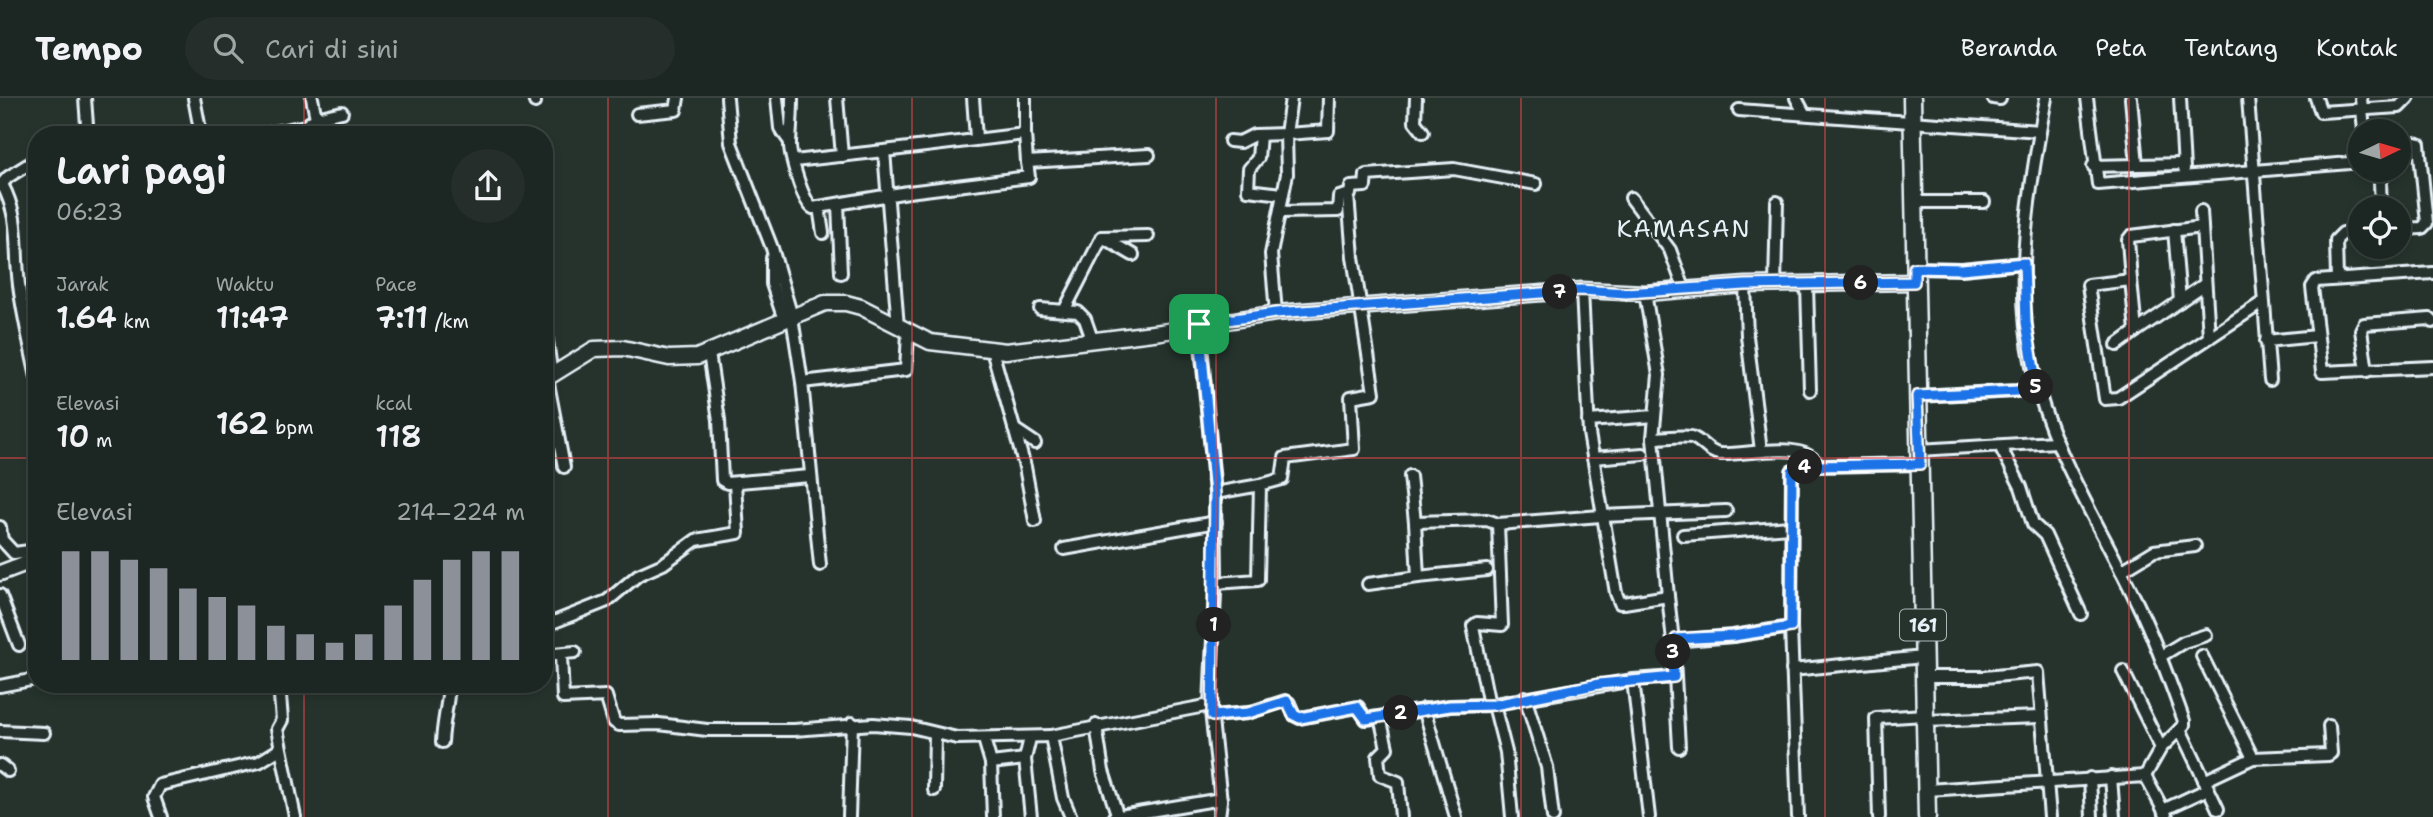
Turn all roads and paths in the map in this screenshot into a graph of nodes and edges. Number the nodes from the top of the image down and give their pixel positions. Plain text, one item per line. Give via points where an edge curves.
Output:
1 (85, 98) edge
2 (194, 98) edge
3 (312, 98) edge
4 (678, 98) edge
5 (727, 98) edge
6 (777, 98) edge
7 (792, 98) edge
8 (837, 98) edge
9 (973, 98) edge
10 (1025, 98) edge
11 (1291, 98) edge
12 (1329, 98) edge
13 (1416, 98) edge
14 (1796, 98) edge
15 (1912, 98) edge
16 (1993, 98) edge
17 (2046, 98) edge
18 (2087, 98) edge
19 (2131, 98) edge
20 (2180, 98) edge
21 (2248, 98) edge
22 (2316, 98) edge
23 (2408, 98) edge
24 (2000, 99) edge
25 (2361, 104) edge
26 (1739, 110) dead end
27 (342, 112) dead end
28 (1804, 113) junction
29 (637, 114) dead end
30 (316, 118) junction
31 (1911, 120) junction
32 (86, 126) edge
33 (199, 126) edge
34 (309, 126) edge
35 (2040, 131) junction
36 (1423, 132) dead end
37 (1025, 134) junction
38 (1286, 134) junction
39 (1261, 135) junction
40 (976, 138) junction
41 (1230, 141) dead end
42 (790, 142) junction
43 (2412, 145) edge
44 (884, 151) junction
45 (1149, 155) dead end
46 (842, 156) junction
47 (794, 161) junction
48 (1027, 162) junction
49 (2348, 163) edge
50 (2183, 164) junction
51 (2137, 165) junction
52 (28, 166) edge
53 (2093, 166) junction
54 (2252, 172) junction
55 (2184, 178) junction
56 (1536, 184) dead end
57 (1, 185) edge
58 (1282, 194) junction
59 (1348, 195) junction
60 (887, 196) junction
61 (1631, 198) dead end
62 (1777, 202) dead end
63 (1914, 202) junction
64 (1983, 202) dead end
65 (838, 204) junction
66 (819, 207) junction
67 (2201, 211) dead end
68 (1280, 212) junction
69 (2202, 226) junction
70 (2411, 228) edge
71 (2174, 230) junction
72 (2348, 232) edge
73 (823, 233) dead end
74 (1148, 236) dead end
75 (1102, 237) junction
76 (1133, 255) dead end
77 (2024, 263) junction
78 (841, 273) dead end
79 (2433, 273) edge
80 (1914, 275) junction
81 (2337, 279) junction
82 (2132, 280) junction
83 (1745, 285) junction
84 (1807, 285) junction
85 (2205, 285) junction
86 (1775, 286) junction
87 (1581, 290) junction
88 (1685, 291) junction
89 (1645, 293) junction
90 (2180, 301) junction
91 (785, 308) junction
92 (1040, 309) dead end
93 (1065, 309) junction
94 (1362, 309) junction
95 (2264, 310) junction
96 (1276, 313) junction
97 (2433, 322) edge
98 (1199, 324) junction
99 (903, 330) junction
100 (2136, 331) junction
101 (28, 336) edge
102 (2317, 336) junction
103 (2208, 337) junction
104 (1092, 339) junction
105 (2266, 341) junction
106 (2117, 345) dead end
107 (992, 350) junction
108 (709, 353) junction
109 (2433, 367) edge
110 (553, 371) edge
111 (2367, 371) junction
112 (2270, 380) dead end
113 (802, 382) junction
114 (2037, 386) junction
115 (1810, 390) dead end
116 (1917, 396) junction
117 (553, 403) edge
118 (1655, 416) junction
119 (1588, 421) junction
120 (1014, 429) junction
121 (1653, 438) junction
122 (1035, 443) dead end
123 (2058, 446) junction
124 (1761, 451) junction
125 (2003, 452) junction
126 (1643, 454) dead end
127 (1593, 458) junction
128 (1920, 458) junction
129 (1817, 462) junction
130 (564, 467) dead end
131 (810, 476) junction
132 (1410, 476) dead end
133 (735, 483) junction
134 (1260, 485) junction
135 (1215, 494) junction
136 (1726, 511) dead end
137 (1662, 513) junction
138 (1601, 516) junction
139 (1035, 522) dead end
140 (1216, 522) junction
141 (1415, 522) junction
142 (1497, 524) junction
143 (0, 527) edge
144 (1790, 531) junction
145 (1683, 536) dead end
146 (2195, 545) dead end
147 (1063, 549) dead end
148 (28, 551) edge
149 (28, 562) edge
150 (820, 565) dead end
151 (1487, 570) dead end
152 (2121, 571) junction
153 (0, 573) edge
154 (1418, 577) junction
155 (1216, 583) junction
156 (1368, 584) dead end
157 (0, 595) edge
158 (1668, 596) junction
159 (2081, 614) dead end
160 (553, 622) edge
161 (1791, 627) junction
162 (2206, 635) dead end
163 (1673, 641) junction
164 (19, 645) dead end
165 (575, 652) dead end
166 (553, 654) edge
167 (561, 654) junction
168 (2161, 656) junction
169 (2202, 656) dead end
170 (1923, 657) junction
171 (1793, 670) junction
172 (2123, 670) dead end
173 (1674, 677) junction
174 (1924, 677) junction
175 (28, 680) edge
176 (1633, 680) junction
177 (0, 685) edge
178 (280, 693) edge
179 (449, 693) edge
180 (1525, 697) junction
181 (1492, 705) junction
182 (1424, 709) junction
183 (1211, 710) junction
184 (1380, 717) junction
185 (2040, 717) junction
186 (1925, 718) junction
187 (852, 723) junction
188 (1096, 725) junction
189 (2329, 726) dead end
190 (2180, 729) junction
191 (0, 731) edge
192 (44, 733) dead end
193 (935, 734) junction
194 (1051, 736) junction
195 (984, 738) junction
196 (1030, 738) junction
197 (442, 743) dead end
198 (1679, 747) dead end
199 (2161, 748) junction
200 (280, 749) junction
201 (2253, 758) junction
202 (1025, 759) junction
203 (991, 762) junction
204 (2145, 776) junction
205 (2111, 777) junction
206 (2090, 778) junction
207 (2046, 781) junction
208 (2206, 785) junction
209 (934, 790) dead end
210 (1927, 790) junction
211 (1221, 799) junction
212 (2218, 808) dead end
213 (2165, 813) edge
214 (160, 817) edge
215 (295, 817) edge
216 (849, 817) edge
217 (993, 817) edge
218 (1031, 817) edge
219 (1071, 817) edge
220 (1117, 817) edge
221 (1219, 817) edge
222 (1401, 817) edge
223 (1456, 817) edge
224 (1512, 817) edge
225 (1553, 817) edge
226 (1649, 817) edge
227 (1798, 817) edge
228 (1879, 817) edge
229 (1927, 817) edge
230 (2050, 817) edge
231 (2092, 817) edge
232 (2114, 817) edge

1 - 32 street
2 - 33 street
3 - 30 street
4 - 29 street via 676,110
5 - 91 street via 731,143 772,248
6 - 42 street via 780,128
7 - 42 street
8 - 46 street
9 - 40 street
10 - 37 street
11 - 38 street
12 - 38 street via 1328,131
13 - 36 street via 1415,121
14 - 28 street
15 - 31 main road, 161
16 - 24 street
17 - 35 street
18 - 53 street
19 - 51 street
20 - 50 street
21 - 54 street
22 - 25 street via 2321,112
23 - 25 street via 2399,107
26 - 28 street
27 - 30 street
28 - 31 street
30 - 34 street
31 - 35 street
31 - 63 main road, 161
35 - 77 street via 2025,222
37 - 40 street
37 - 48 street
38 - 39 street
38 - 58 street via 1287,174
39 - 41 street
39 - 58 street via 1258,158 1249,169 1248,190
40 - 44 street
42 - 47 street
43 - 70 street via 2420,144 2427,223
44 - 46 street
44 - 60 street
45 - 48 street
46 - 47 street
47 - 66 street via 807,206
48 - 60 street via 1029,177
49 - 54 street
50 - 51 street
50 - 55 street
51 - 53 street
52 - 57 street
53 - 55 street via 2100,184
54 - 55 street
54 - 95 street
56 - 59 street via 1438,168 1366,175 1366,186 1351,187
57 - 101 street via 17,219 15,255
58 - 68 street
59 - 68 street via 1339,197 1338,211
59 - 94 street
60 - 65 street
60 - 99 street
61 - 88 street via 1670,250
62 - 86 street
63 - 64 street
63 - 80 main road, 161
65 - 66 street
65 - 78 street
66 - 73 street
67 - 69 street
68 - 96 street via 1271,254
69 - 71 street
69 - 85 street
71 - 82 street via 2129,238
71 - 90 street
72 - 81 street via 2336,240
74 - 75 street
75 - 76 street
75 - 93 street
77 - 80 street
77 - 114 street via 2026,323
79 - 81 street
80 - 84 street
80 - 116 main road, 161
81 - 102 street via 2316,281 2312,287
82 - 100 street
82 - 103 street via 2091,282 2087,289 2105,399 2118,398
83 - 86 street
83 - 88 street
83 - 124 street
84 - 86 street
84 - 115 street
85 - 90 street
85 - 103 street
87 - 89 street
87 - 94 street
87 - 119 street
88 - 89 street
89 - 118 street via 1659,375
90 - 100 street
91 - 99 street via 846,303
91 - 108 street
91 - 113 street
92 - 93 street
93 - 104 street via 1085,319
94 - 96 street
94 - 134 street via 1374,390 1350,397 1354,449 1285,458 1282,479
95 - 103 street
95 - 105 street
96 - 98 street
97 - 111 street via 2364,324
98 - 104 street
98 - 135 street
99 - 107 street via 930,342
99 - 113 street via 906,370
100 - 106 street
102 - 105 street
102 - 111 street via 2322,372
104 - 107 street
105 - 112 street
107 - 120 street
108 - 110 street via 669,359 623,348 594,349
108 - 133 street via 722,480
109 - 111 street
113 - 131 street
114 - 116 street
114 - 123 street
116 - 128 main road, 161
117 - 130 street
118 - 119 street
118 - 121 street
119 - 127 street
120 - 122 street
120 - 139 street
121 - 124 street via 1690,437 1718,454
121 - 137 street
123 - 125 street
123 - 152 street
124 - 129 street via 1805,453
125 - 128 street
125 - 159 street via 2033,524 2045,535
126 - 127 street
127 - 138 street
128 - 129 street
128 - 170 main road, 161
129 - 144 street via 1792,471
131 - 133 street
131 - 150 street
132 - 141 street
133 - 160 street via 738,533 696,540 638,575 607,601
134 - 135 street
134 - 155 street via 1258,580
135 - 140 street
136 - 137 street
137 - 138 street
137 - 158 street
138 - 142 street
138 - 158 street via 1620,603
140 - 147 street
140 - 155 street
141 - 142 street via 1487,520
141 - 154 street
142 - 181 street via 1502,625 1473,626
143 - 148 street via 2,540 14,553
144 - 145 street
144 - 161 street
146 - 152 street via 2154,551
149 - 153 street
151 - 154 street
152 - 168 street
154 - 156 street
155 - 183 street
157 - 164 street
158 - 163 street
161 - 163 street
161 - 171 street
162 - 168 street
163 - 173 street
165 - 167 street
166 - 167 street
167 - 187 street via 563,698 606,696 619,725 794,730
168 - 190 street via 2184,720
169 - 201 street
170 - 171 street
170 - 174 main road, 161
171 - 227 street
172 - 199 street
173 - 176 street
173 - 198 street
174 - 185 street via 2038,672
174 - 186 main road, 161
175 - 177 street
176 - 180 street
176 - 226 street
178 - 200 street
179 - 197 street
180 - 181 street
180 - 225 street via 1547,767
181 - 182 street
181 - 224 street via 1507,757
182 - 184 street
182 - 223 street
183 - 184 street via 1248,713 1287,701 1300,718 1357,707 1364,719
183 - 188 street
183 - 211 street
184 - 222 street via 1387,748 1378,757 1380,775 1398,782
185 - 186 street
185 - 207 street
186 - 210 main road, 161
186 - 228 street via 1876,718
187 - 193 street via 911,727
187 - 216 street
188 - 194 street
188 - 220 street via 1102,771
189 - 201 street via 2328,755
190 - 199 street
190 - 208 street
191 - 192 street
193 - 195 street
193 - 209 street
194 - 196 street
194 - 219 street
195 - 196 street
195 - 203 street
196 - 202 street
199 - 204 street
200 - 214 street via 259,762 160,785 154,797
200 - 215 street
201 - 208 street
202 - 203 street
202 - 218 street
203 - 217 street
204 - 205 street
204 - 213 street
205 - 206 street
205 - 232 street
206 - 207 street
206 - 231 street
207 - 210 street
207 - 230 street
208 - 212 street
208 - 213 street
210 - 229 main road, 161
211 - 220 street
211 - 221 street

